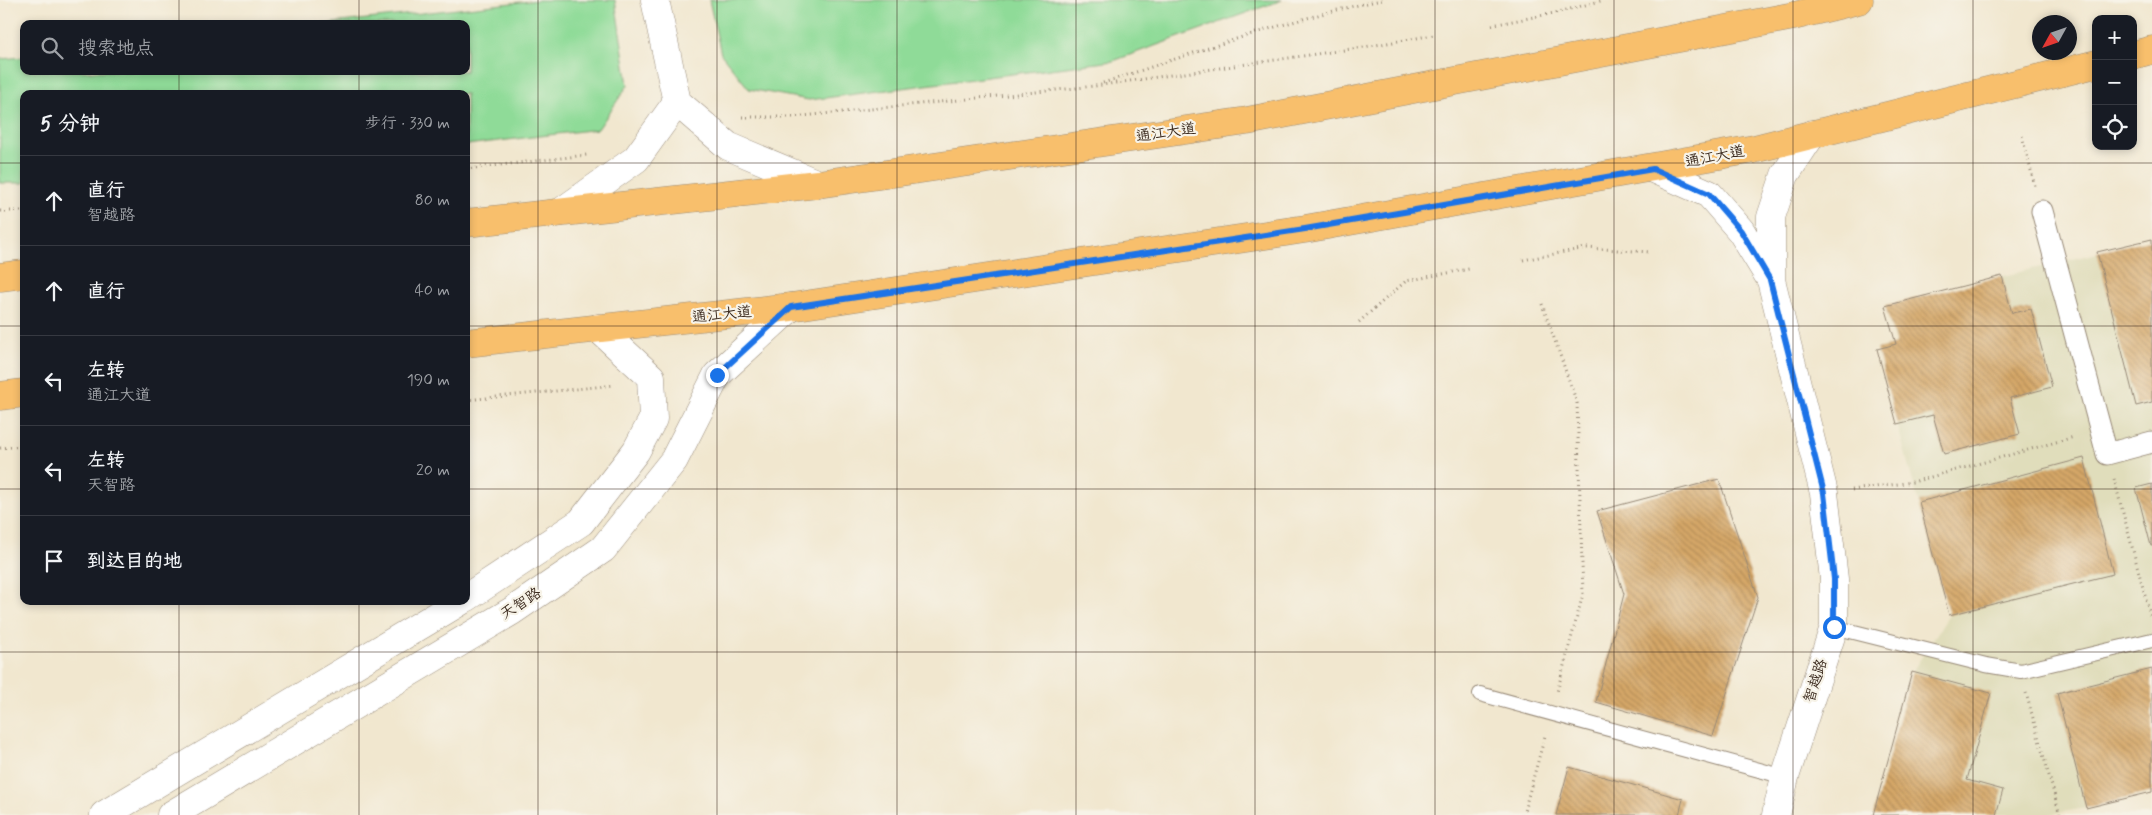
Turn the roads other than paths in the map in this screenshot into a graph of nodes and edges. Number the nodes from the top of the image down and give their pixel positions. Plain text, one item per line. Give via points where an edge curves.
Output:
1 (655, 0) edge
2 (1859, 0) edge
3 (1791, 8) edge
4 (2152, 50) edge
5 (2137, 54) edge
6 (2092, 65) edge
7 (677, 102) junction
8 (1812, 134) junction
9 (1653, 169) junction
10 (818, 184) junction
11 (2042, 211) road end
12 (561, 212) junction
13 (470, 223) edge
14 (20, 274) edge
15 (0, 277) edge
16 (1770, 280) junction
17 (791, 307) junction
18 (598, 328) junction
19 (470, 343) edge
20 (20, 394) edge
21 (0, 396) edge
22 (2152, 442) edge
23 (470, 595) edge
24 (454, 605) edge
25 (1834, 627) junction
26 (2152, 640) edge
27 (1480, 694) dead end
28 (1785, 777) junction
29 (104, 815) edge
30 (171, 815) edge
31 (1776, 815) edge

1 - 7 street
2 - 3 main road, 通江大道
3 - 10 main road, 通江大道 via 1247,121
4 - 5 main road
6 - 8 main road, 通江大道
7 - 10 street via 728,146
7 - 12 street via 636,159
8 - 9 main road, 通江大道
8 - 16 street via 1785,175 1771,217
9 - 16 street via 1709,194 1741,231
9 - 17 main road, 通江大道 via 1305,229
10 - 12 main road, 通江大道
11 - 22 street via 2107,454
12 - 13 main road, 通江大道
14 - 15 main road
16 - 25 street, 智越路 via 1824,493 1834,579
17 - 18 main road, 通江大道
17 - 30 street, 天智路 via 717,375 674,460 603,548 512,611
18 - 19 main road, 通江大道
18 - 23 street via 651,378 653,419 636,451 581,522
20 - 21 main road
24 - 29 street
25 - 26 lane via 2020,671
25 - 28 street, 智越路
27 - 28 lane
28 - 31 street, 智越路

